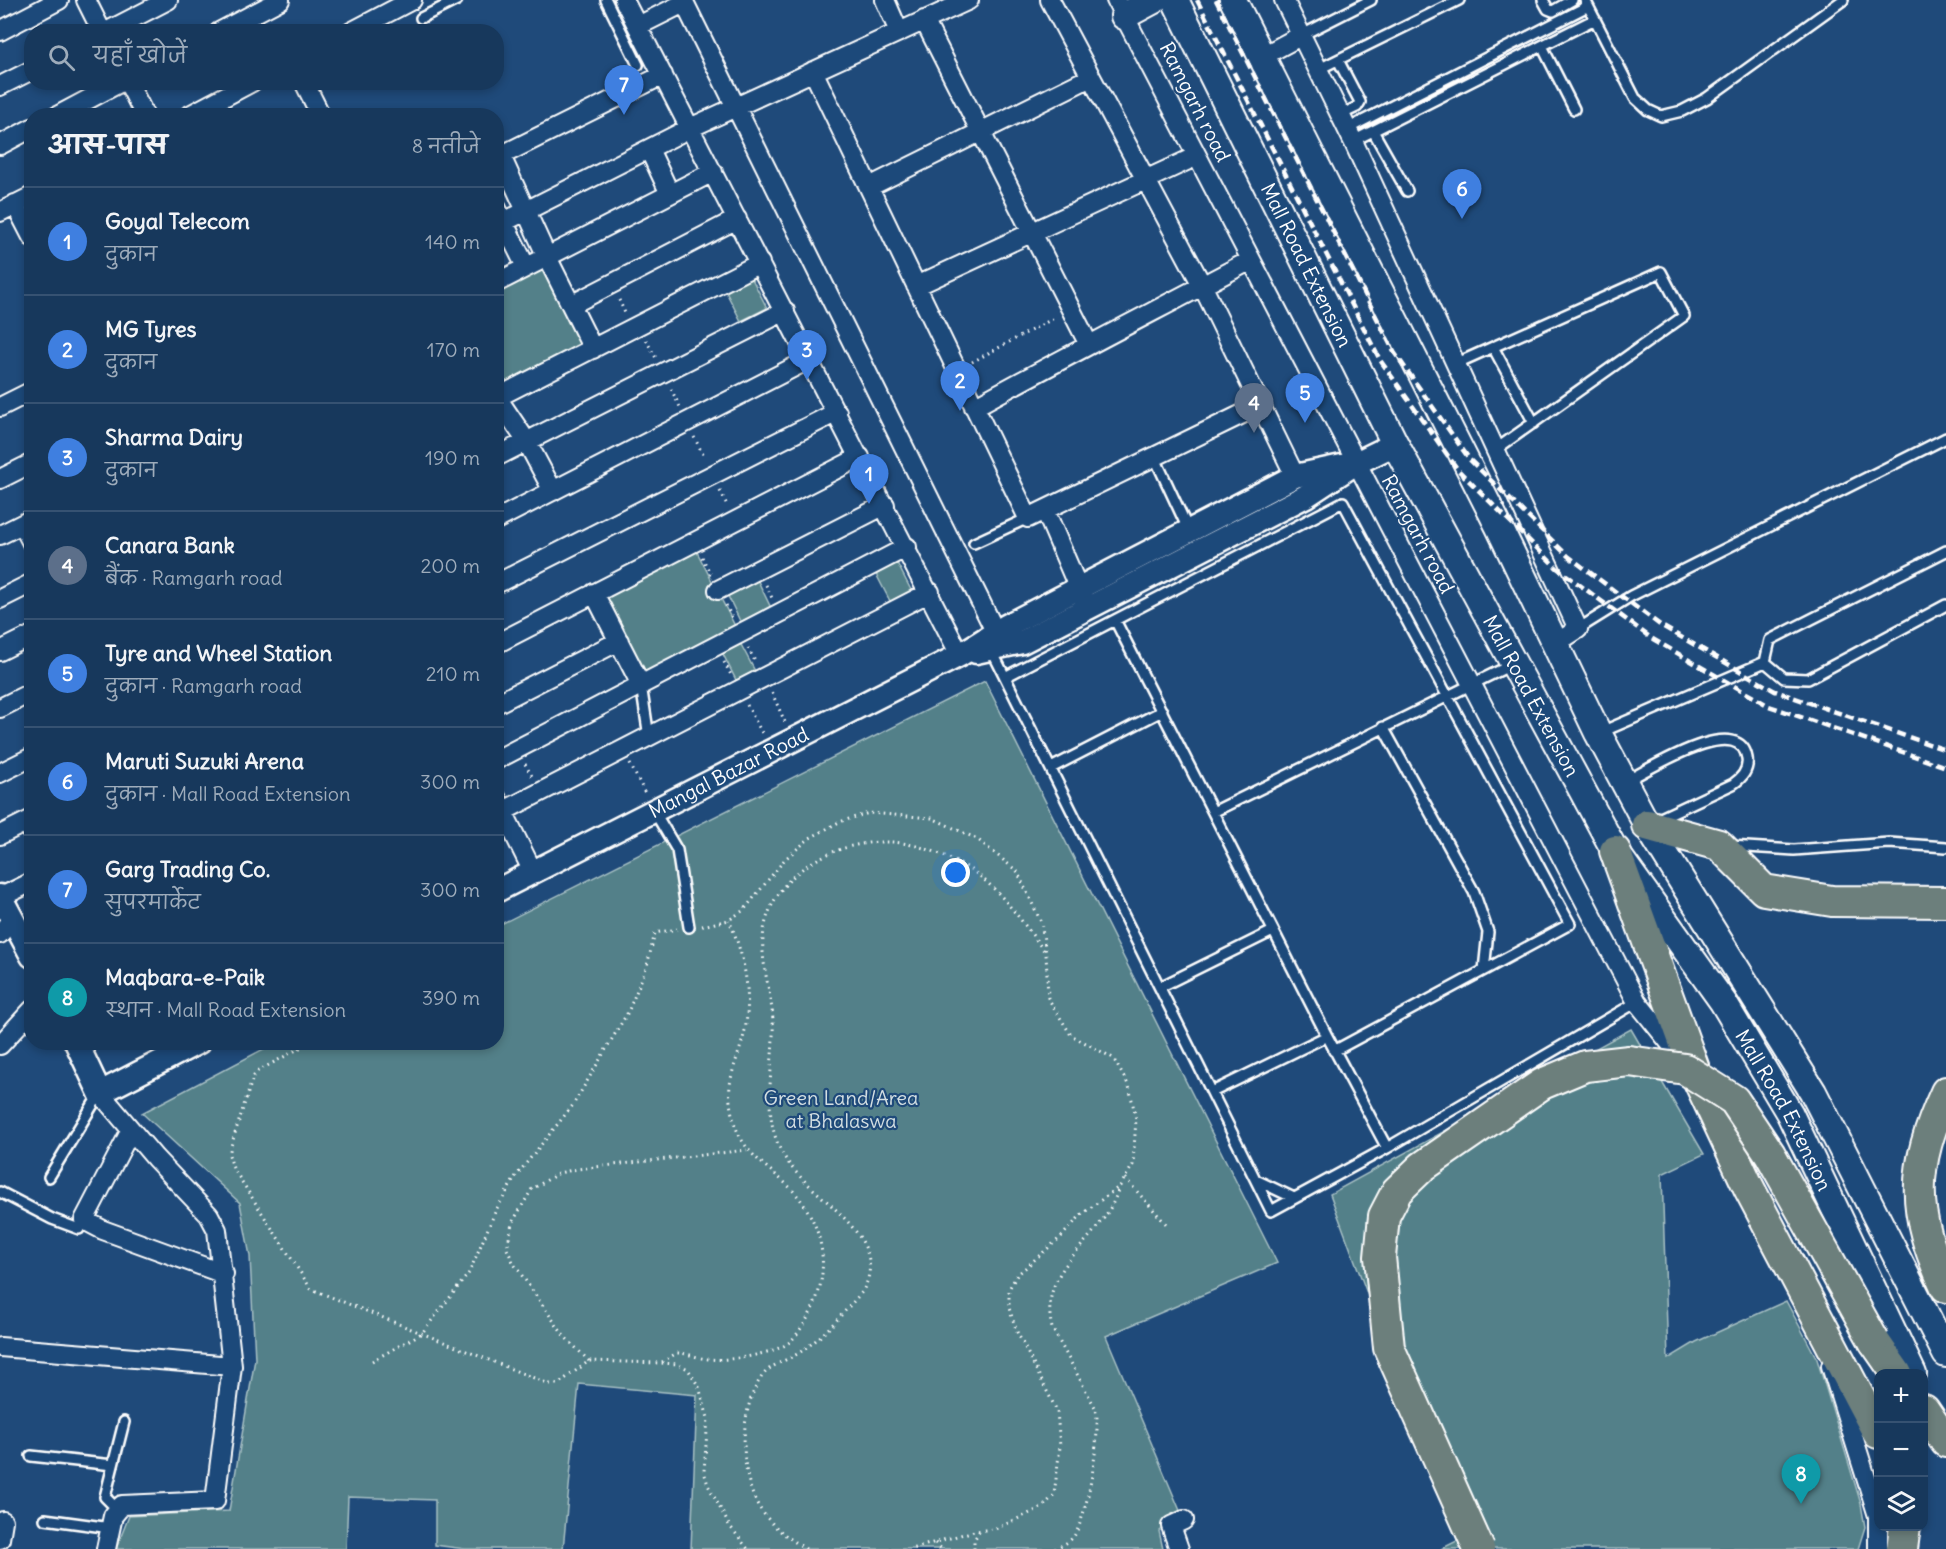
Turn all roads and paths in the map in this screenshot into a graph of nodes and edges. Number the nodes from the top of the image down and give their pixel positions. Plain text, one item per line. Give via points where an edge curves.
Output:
1 (59, 0) edge
2 (86, 0) edge
3 (168, 0) edge
4 (280, 0) edge
5 (412, 0) edge
6 (457, 0) edge
7 (606, 0) edge
8 (885, 0) edge
9 (969, 0) edge
10 (1050, 0) edge
11 (1154, 0) edge
12 (1175, 0) edge
13 (1233, 0) edge
14 (1284, 0) edge
15 (1371, 0) edge
16 (1459, 0) edge
17 (1543, 0) edge
18 (1572, 0) edge
19 (1843, 0) edge
20 (683, 1) edge
21 (1586, 3) edge
22 (1120, 8) edge
23 (627, 14) edge
24 (421, 18) dead end
25 (1595, 19) junction
26 (924, 20) junction
27 (98, 24) edge
28 (122, 24) edge
29 (234, 24) edge
30 (366, 24) edge
31 (0, 31) edge
32 (899, 32) junction
33 (1302, 35) junction
34 (1542, 46) junction
35 (1262, 57) junction
36 (1338, 60) junction
37 (638, 65) dead end
38 (1319, 69) junction
39 (813, 71) junction
40 (24, 74) edge
41 (663, 75) junction
42 (1089, 78) junction
43 (0, 86) edge
44 (106, 90) edge
45 (132, 90) edge
46 (239, 90) edge
47 (308, 90) edge
48 (737, 106) junction
49 (72, 108) edge
50 (141, 108) edge
51 (208, 108) edge
52 (317, 108) edge
53 (1574, 109) dead end
54 (690, 128) junction
55 (1347, 129) junction
56 (1373, 131) junction
57 (24, 132) edge
58 (982, 133) junction
59 (0, 145) edge
60 (649, 149) junction
61 (504, 154) edge
62 (1197, 156) junction
63 (504, 167) edge
64 (713, 172) junction
65 (1145, 181) junction
66 (869, 187) junction
67 (1407, 191) dead end
68 (670, 194) junction
69 (16, 204) edge
70 (526, 211) junction
71 (504, 218) edge
72 (737, 219) junction
73 (24, 220) edge
74 (504, 228) edge
75 (1032, 232) junction
76 (547, 257) junction
77 (1251, 260) junction
78 (760, 263) junction
79 (526, 267) junction
80 (504, 279) edge
81 (610, 284) junction
82 (916, 286) junction
83 (1203, 287) junction
84 (571, 305) junction
85 (1071, 310) junction
86 (785, 311) junction
87 (633, 328) junction
88 (1088, 343) junction
89 (1493, 347) junction
90 (593, 349) junction
91 (810, 359) junction
92 (1455, 364) junction
93 (957, 370) junction
94 (504, 394) edge
95 (24, 395) edge
96 (1261, 405) junction
97 (0, 406) edge
98 (974, 407) junction
99 (504, 408) edge
100 (837, 412) junction
101 (1534, 423) junction
102 (1946, 438) edge
103 (527, 442) junction
104 (1395, 444) junction
105 (1495, 450) junction
106 (504, 453) edge
107 (860, 457) junction
108 (1155, 459) junction
109 (1356, 463) junction
110 (24, 467) edge
111 (1295, 476) junction
112 (0, 479) edge
113 (553, 491) junction
114 (885, 505) junction
115 (1045, 510) junction
116 (504, 516) edge
117 (1028, 518) junction
118 (24, 523) edge
119 (1189, 530) junction
120 (0, 535) edge
121 (974, 543) dead end
122 (907, 547) junction
123 (1946, 551) edge
124 (759, 569) junction
125 (504, 580) edge
126 (24, 587) edge
127 (718, 590) dead end
128 (930, 592) junction
129 (594, 593) junction
130 (1083, 598) junction
131 (0, 599) edge
132 (1946, 605) edge
133 (780, 613) junction
134 (1115, 620) junction
135 (1578, 629) junction
136 (24, 639) edge
137 (504, 640) edge
138 (991, 640) junction
139 (619, 641) junction
140 (1555, 644) junction
141 (0, 651) edge
142 (960, 655) junction
143 (1765, 662) junction
144 (1515, 663) junction
145 (1005, 677) junction
146 (1471, 683) junction
147 (640, 685) junction
148 (1447, 695) junction
149 (24, 696) edge
150 (504, 700) edge
151 (0, 708) edge
152 (1162, 711) junction
153 (1383, 727) junction
154 (1598, 733) junction
155 (649, 737) junction
156 (518, 749) junction
157 (623, 750) junction
158 (504, 756) edge
159 (24, 761) edge
160 (1051, 768) junction
161 (0, 773) edge
162 (1624, 782) junction
163 (540, 793) junction
164 (504, 806) edge
165 (654, 811) junction
166 (1213, 812) junction
167 (504, 817) edge
168 (24, 823) edge
169 (1647, 825) junction
170 (0, 835) edge
171 (1719, 845) junction
172 (1946, 847) edge
173 (1616, 851) junction
174 (533, 872) junction
175 (24, 886) edge
176 (504, 887) edge
177 (0, 896) edge
178 (1946, 902) edge
179 (729, 920) junction
180 (6, 926) edge
181 (689, 927) junction
182 (1273, 931) junction
183 (24, 942) edge
184 (1046, 953) junction
185 (1484, 970) junction
186 (1160, 987) junction
187 (1637, 1002) junction
188 (24, 1019) edge
189 (1327, 1036) junction
190 (0, 1045) edge
191 (80, 1050) edge
192 (183, 1050) edge
193 (296, 1050) edge
194 (1334, 1051) junction
195 (1697, 1077) junction
196 (1212, 1092) junction
197 (1946, 1092) edge
198 (100, 1093) junction
199 (131, 1130) junction
200 (1387, 1148) junction
201 (747, 1150) junction
202 (49, 1177) dead end
203 (1125, 1178) junction
204 (1256, 1180) junction
205 (1120, 1186) junction
206 (0, 1192) edge
207 (1294, 1198) junction
208 (84, 1220) junction
209 (1167, 1225) dead end
210 (224, 1274) junction
211 (1946, 1287) edge
212 (1814, 1307) junction
213 (422, 1333) junction
214 (0, 1347) edge
215 (1946, 1354) edge
216 (372, 1361) dead end
217 (589, 1361) junction
218 (661, 1363) junction
219 (232, 1366) junction
220 (1894, 1369) edge
221 (1911, 1369) edge
222 (1928, 1406) edge
223 (1928, 1417) edge
224 (124, 1422) dead end
225 (1874, 1425) edge
226 (1946, 1441) edge
227 (31, 1456) dead end
228 (113, 1465) junction
229 (118, 1510) junction
230 (45, 1520) dead end
231 (1184, 1520) dead end
232 (111, 1528) junction
233 (980, 1530) junction
234 (1904, 1531) edge
235 (935, 1543) junction
236 (106, 1549) edge
237 (748, 1549) edge
238 (806, 1549) edge
239 (912, 1549) edge
240 (942, 1549) edge
241 (974, 1549) edge
242 (1055, 1549) edge
243 (1179, 1549) edge
244 (1479, 1549) edge
245 (1878, 1549) edge
246 (1902, 1549) edge

1 - 31 street
2 - 27 street
3 - 28 street
4 - 29 street
5 - 30 street
6 - 24 lane
7 - 23 lane
8 - 32 street
9 - 26 street
10 - 42 street
11 - 22 main road
12 - 104 main road, Mall Road Extension
13 - 35 main road, Mall Road Extension
14 - 33 street
15 - 33 lane
16 - 36 lane
17 - 18 lane via 1553,11
19 - 25 lane via 1707,98 1661,116 1647,110 1635,98
20 - 23 street
20 - 48 street
21 - 25 lane
21 - 55 lane
22 - 62 street, Ramgarh road
23 - 37 lane
23 - 41 street
25 - 34 lane
26 - 32 street
26 - 58 street
32 - 39 street
33 - 35 street
33 - 38 street
34 - 53 lane
34 - 56 lane
35 - 140 main road, Mall Road Extension
36 - 38 lane
36 - 55 lane via 1360,102
38 - 55 street
39 - 48 street
39 - 66 street
40 - 43 street
41 - 54 street
41 - 61 street
42 - 58 street
42 - 65 street
44 - 49 street
45 - 50 street
46 - 51 street
47 - 52 street
48 - 54 street
48 - 138 street
54 - 60 street
54 - 64 street
55 - 56 lane
55 - 92 street
56 - 67 lane
57 - 59 street
58 - 66 street
58 - 75 street
60 - 68 street
60 - 70 street
62 - 65 street
62 - 77 street, Ramgarh road
63 - 70 street
64 - 68 street
64 - 72 street
65 - 75 street
65 - 83 street
66 - 82 street
68 - 76 street
69 - 73 street
70 - 71 street
70 - 76 street
72 - 78 street
72 - 81 street
74 - 79 street
75 - 82 street
75 - 85 street
76 - 79 street
76 - 84 street
77 - 83 street
77 - 109 street, Ramgarh road
78 - 86 street
78 - 87 street
79 - 80 street
81 - 84 street
81 - 87 path
82 - 93 street
83 - 88 street
83 - 96 street
84 - 90 street
85 - 88 street
85 - 93 path
86 - 91 street
86 - 103 street
87 - 90 street
88 - 98 street
89 - 92 lane
89 - 101 lane
89 - 101 lane via 1661,272 1684,316
90 - 94 street
91 - 100 street
91 - 113 street
92 - 105 street
93 - 98 street
95 - 97 street
96 - 108 street
96 - 111 street
98 - 117 street
99 - 103 street
100 - 107 street
100 - 125 street
101 - 105 lane
102 - 135 lane via 1631,596
103 - 106 street
103 - 113 street
104 - 109 street
104 - 144 main road, Mall Road Extension
105 - 135 street
107 - 114 street
107 - 129 street
108 - 115 street
108 - 119 lane
109 - 111 street
109 - 130 street via 1306,496
109 - 146 street, Ramgarh road
110 - 112 street
111 - 119 street
113 - 116 street
114 - 122 street
114 - 124 street
115 - 117 street
115 - 130 street
117 - 121 lane
118 - 120 street
119 - 130 street
122 - 128 street
122 - 133 street
123 - 143 lane via 1770,640
124 - 127 street
124 - 133 path
126 - 131 street
128 - 142 street
128 - 155 street
129 - 137 street
129 - 139 street
130 - 138 street, Mangal Bazar Road
132 - 143 lane via 1808,679 1784,678
133 - 147 street
134 - 145 lane
134 - 148 lane via 1343,502
134 - 152 lane
135 - 140 street
136 - 141 street
138 - 142 street, Mangal Bazar Road
138 - 145 lane
139 - 147 street
139 - 150 street
140 - 154 main road, Mall Road Extension
142 - 165 street, Mangal Bazar Road
143 - 154 lane
144 - 146 lane
144 - 173 main road, Mall Road Extension
145 - 160 lane
146 - 148 lane
146 - 187 street, Ramgarh road
147 - 155 lane
147 - 156 street
148 - 153 lane
148 - 185 lane via 1570,924
149 - 151 street
152 - 160 lane
152 - 166 lane
153 - 166 lane
153 - 185 lane via 1474,892 1488,932
154 - 162 main road, Mall Road Extension
155 - 157 street
156 - 158 street
156 - 163 path
157 - 163 street
157 - 165 path
159 - 161 street
160 - 186 lane
162 - 169 main road, Mall Road Extension
162 - 169 lane via 1702,743 1731,740 1746,755 1743,777
163 - 164 street
165 - 174 street, Mangal Bazar Road
165 - 181 lane via 676,850
166 - 182 lane
167 - 174 street
168 - 170 street
169 - 171 highway
169 - 215 main road, Mall Road Extension via 1813,1092
171 - 172 lane via 1794,850 1889,843
171 - 178 highway via 1764,890 1832,901
173 - 195 highway
173 - 221 main road, Mall Road Extension via 1723,1002 1790,1114
174 - 176 street, Mangal Bazar Road
175 - 177 street
177 - 180 street
179 - 181 path
179 - 184 path via 744,910 785,859 810,838 839,822 869,813 903,813 932,818 958,829 1017,871 1041,922
179 - 201 path via 746,971 747,1014 729,1094 735,1126
180 - 183 street
181 - 213 path via 655,933 647,966 628,1012 600,1062 573,1105 516,1176 496,1210 469,1274
182 - 186 lane
182 - 189 lane
184 - 203 path via 1048,998 1059,1018 1071,1035 1113,1058 1129,1086 1136,1119 1134,1165
184 - 238 path via 1019,917 969,869 924,848 892,842 846,846 807,864 789,879 764,928 762,951 773,1018 769,1085 774,1138 790,1165 860,1236 869,1267 862,1292 803,1351 765,1372 749,1405 745,1460 750,1485 760,1509 779,1531
185 - 194 lane
186 - 196 lane
187 - 195 street, Ramgarh road
187 - 200 lane
188 - 190 street
189 - 194 lane
189 - 196 lane
191 - 198 street
192 - 198 street
193 - 213 path via 253,1077 231,1146 230,1162 311,1289
194 - 200 lane
195 - 212 highway via 1749,1188
196 - 204 lane
197 - 211 highway via 1919,1165 1920,1208 1929,1250
198 - 199 street
198 - 202 lane
199 - 208 street
199 - 210 street via 213,1221
200 - 207 lane
201 - 217 path via 577,1169 559,1173 532,1189 512,1223 508,1255 564,1336
201 - 218 path via 787,1183 806,1208 821,1245 819,1299 795,1338 779,1348 722,1360 677,1353
203 - 205 path
203 - 209 path
204 - 207 lane
204 - 207 lane via 1271,1211
205 - 233 path via 1083,1214 1017,1275 1009,1289 1009,1308 1017,1332 1057,1411 1057,1482 1054,1495 1043,1507 995,1529
205 - 242 path via 1107,1217 1067,1263 1050,1298 1048,1314 1052,1328 1096,1409 1099,1424 1092,1478 1074,1538
206 - 208 lane via 62,1224 79,1229
208 - 210 street
210 - 219 street
212 - 225 highway
212 - 245 street via 1878,1516
213 - 216 path
213 - 217 path via 549,1384 558,1384
214 - 219 street
217 - 218 path
218 - 237 path via 688,1369 699,1387 708,1419 704,1471 708,1485 729,1525
219 - 229 street via 215,1501 135,1503 122,1505
220 - 244 highway, bridge via 1770,1154 1734,1100 1684,1069 1629,1061 1585,1066 1542,1084 1422,1167 1397,1191 1384,1216 1380,1257 1389,1348
222 - 226 main road
223 - 226 highway
224 - 228 lane
227 - 228 lane
228 - 229 lane via 105,1497
229 - 232 street
230 - 232 lane
231 - 243 street via 1171,1526
232 - 236 street
233 - 235 path
233 - 241 path
234 - 246 highway
235 - 239 path
235 - 240 path

